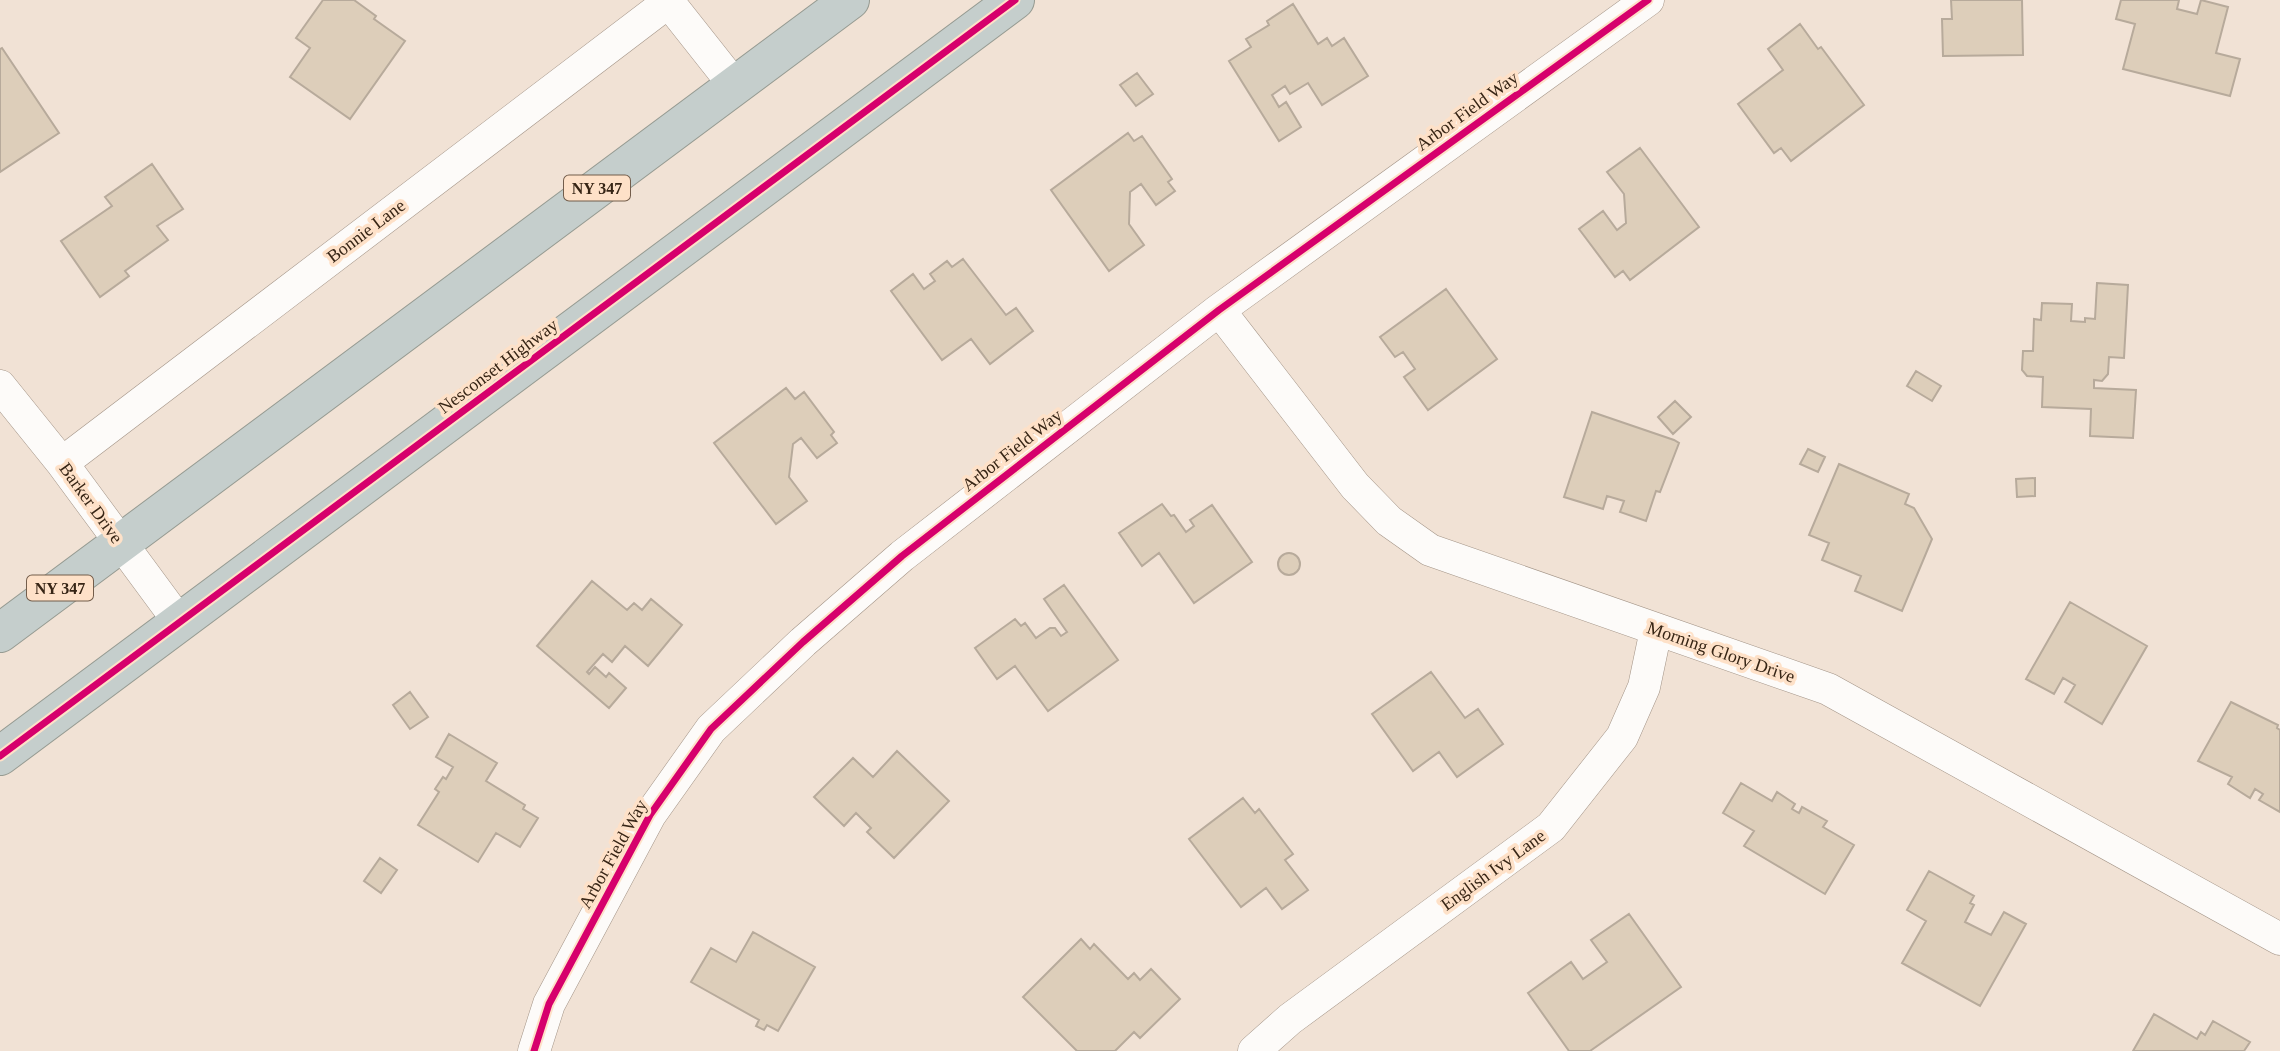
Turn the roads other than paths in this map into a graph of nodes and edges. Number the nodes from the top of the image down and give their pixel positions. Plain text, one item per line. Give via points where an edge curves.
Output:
1 (850, 0) edge
2 (1015, 0) edge
3 (1648, 0) edge
4 (669, 1) edge
5 (735, 86) junction
6 (1219, 310) junction
7 (0, 386) edge
8 (62, 463) junction
9 (120, 543) junction
10 (180, 623) junction
11 (1656, 630) junction
12 (0, 633) edge
13 (0, 757) edge
14 (2280, 939) edge
15 (534, 1051) edge
16 (1254, 1051) edge

1 - 5 highway, NY 347
2 - 10 highway, Nesconset Highway
3 - 6 street, Arbor Field Way
4 - 5 street
4 - 8 street, Bonnie Lane
5 - 9 highway, NY 347
6 - 11 street, Morning Glory Drive via 1355,486 1389,521 1430,550
6 - 15 street, Arbor Field Way via 902,556 711,729 650,815 549,1004
7 - 8 street, Barker Drive
8 - 9 street, Barker Drive
9 - 10 street, Barker Drive
9 - 12 highway, NY 347
10 - 13 highway, Nesconset Highway
11 - 14 street, Morning Glory Drive via 1828,689
11 - 16 street, English Ivy Lane via 1644,687 1622,737 1551,827 1290,1019

